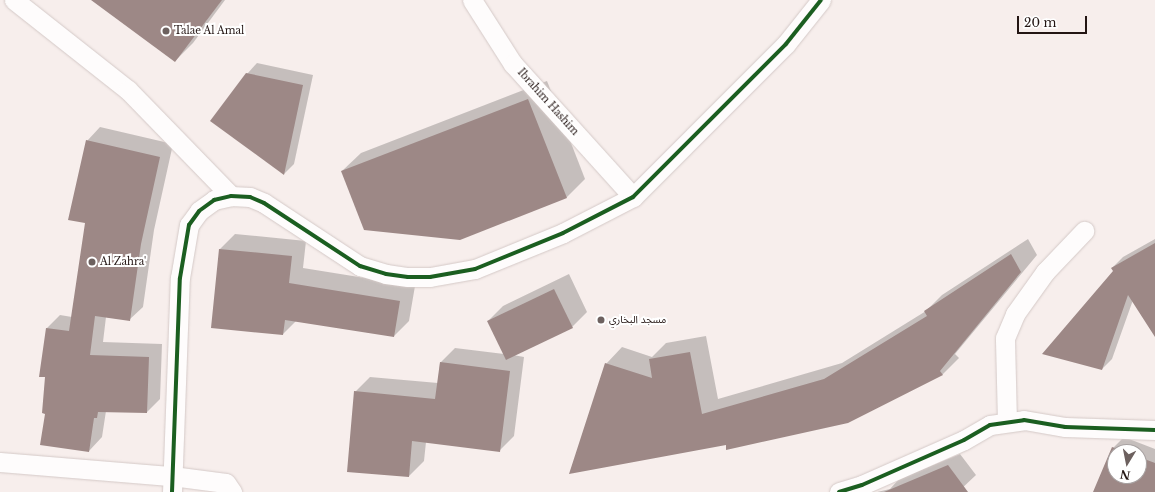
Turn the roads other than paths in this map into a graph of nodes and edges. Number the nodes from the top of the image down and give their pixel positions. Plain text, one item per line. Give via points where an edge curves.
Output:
1 (14, 0) edge
2 (472, 0) edge
3 (821, 0) edge
4 (231, 196) junction
5 (633, 197) junction
6 (1084, 231) dead end
7 (1007, 422) junction
8 (1155, 430) edge
9 (0, 462) edge
10 (172, 484) edge
11 (232, 492) edge
12 (839, 492) edge

1 - 4 street via 128,90
2 - 5 street, Ibrahim Hashim via 513,64
3 - 5 street via 786,44
4 - 5 street via 250,197 264,203 360,266 408,277 430,277 475,269 563,234
4 - 10 street via 214,200 199,211 189,225 180,278
6 - 7 street via 1045,272 1015,314 1005,338
7 - 8 street via 1024,420 1065,427
7 - 12 street via 990,425 964,440 862,486
9 - 10 street
10 - 11 street via 226,483

